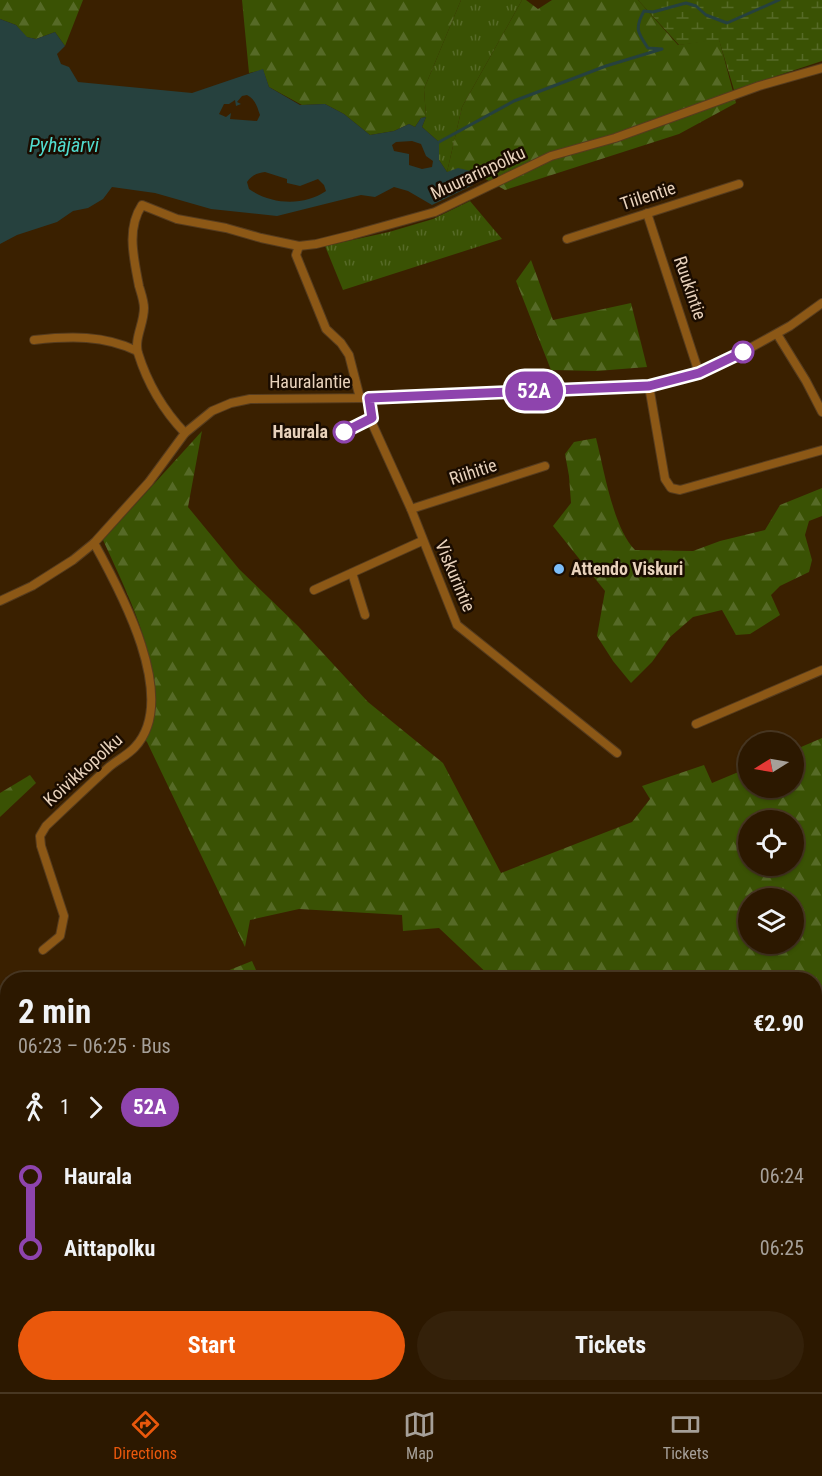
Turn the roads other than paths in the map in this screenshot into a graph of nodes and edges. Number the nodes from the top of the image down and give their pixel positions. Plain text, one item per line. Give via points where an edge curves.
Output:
1 (822, 68) edge
2 (740, 184) dead end
3 (647, 213) junction
4 (567, 239) dead end
5 (299, 246) junction
6 (822, 303) edge
7 (777, 334) junction
8 (34, 340) dead end
9 (137, 351) junction
10 (699, 373) junction
11 (649, 386) junction
12 (364, 398) junction
13 (822, 412) edge
14 (184, 433) junction
15 (822, 450) edge
16 (545, 466) dead end
17 (411, 509) junction
18 (423, 541) junction
19 (94, 543) junction
20 (352, 573) junction
21 (314, 590) dead end
22 (0, 601) edge
23 (365, 615) dead end
24 (822, 670) edge
25 (696, 724) dead end
26 (617, 753) dead end
27 (43, 950) dead end

1 - 5 street, Muurarinpolku via 550,156 435,212 352,236
2 - 3 street, Tiilentie
3 - 4 street, Tiilentie
3 - 10 street, Ruukintie
5 - 9 street, Muurarinpolku via 177,219 141,205 132,234 144,304
5 - 12 street, Viskurintie via 296,255 319,314 326,330 349,355
6 - 7 street, Hauralantie
7 - 10 street, Hauralantie
7 - 13 street
8 - 9 street via 87,337 118,342
9 - 14 street via 150,382
10 - 11 street, Hauralantie
11 - 12 street, Hauralantie
11 - 15 street via 665,479 670,488 680,490
12 - 14 street, Hauralantie via 250,399 212,411
12 - 17 street, Viskurintie
14 - 19 street, Hauralantie via 149,482
16 - 17 street, Riihitie
17 - 18 street, Viskurintie
18 - 20 street
18 - 26 street, Viskurintie via 457,625
19 - 22 street, Hauralantie via 32,586
19 - 27 street, Koivikkopolku via 139,636 151,713 135,747 49,823 40,836 64,916 60,936
20 - 21 street
20 - 23 street
24 - 25 street

